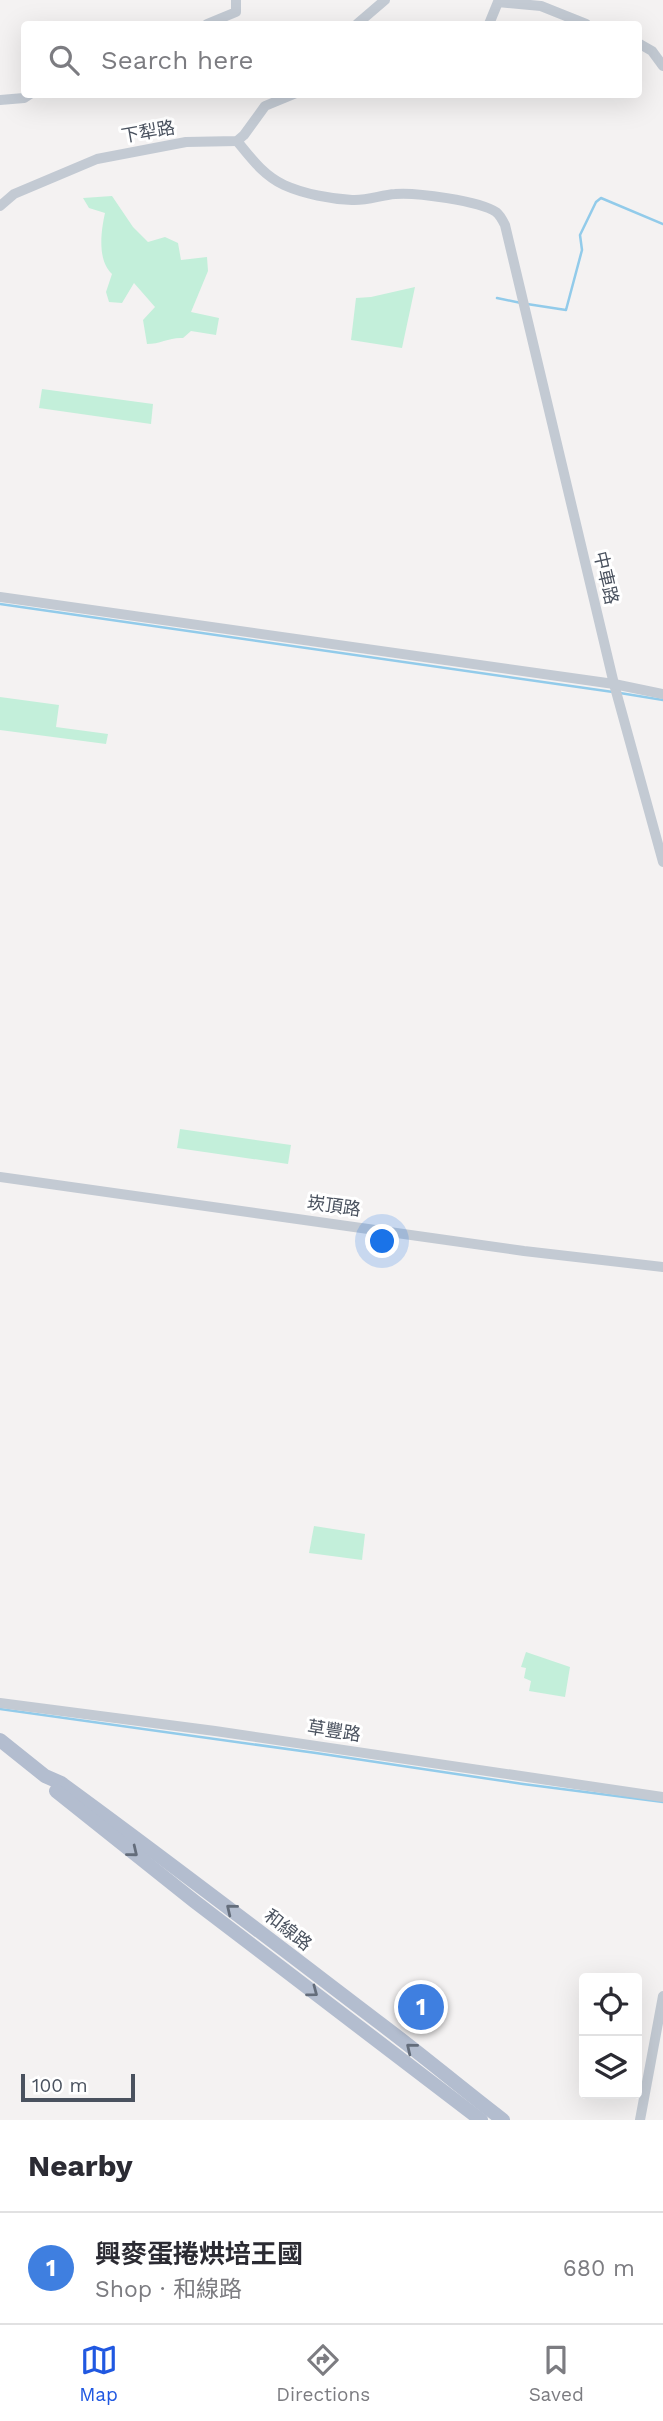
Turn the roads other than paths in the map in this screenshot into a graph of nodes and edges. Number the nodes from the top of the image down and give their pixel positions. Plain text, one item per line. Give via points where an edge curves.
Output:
1 (236, 0) edge
2 (385, 0) edge
3 (214, 21) edge
4 (360, 21) edge
5 (490, 21) edge
6 (578, 21) edge
7 (642, 45) edge
8 (663, 66) edge
9 (24, 98) edge
10 (278, 98) edge
11 (0, 100) edge
12 (237, 141) junction
13 (0, 206) edge
14 (0, 597) edge
15 (614, 684) junction
16 (663, 694) edge
17 (663, 863) edge
18 (0, 1177) edge
19 (663, 1267) edge
20 (0, 1703) edge
21 (0, 1740) edge
22 (663, 1797) edge
23 (663, 1996) edge
24 (434, 2075) junction
25 (481, 2120) edge
26 (503, 2120) edge
27 (640, 2120) edge

1 - 3 street via 236,12
2 - 4 street
5 - 6 street via 498,2 541,6
7 - 8 street
9 - 11 street
10 - 12 street via 265,106
12 - 13 street, 下犁路 via 187,142 97,159 14,194
12 - 15 street, 中車路 via 263,172 301,191 352,200 425,195 484,207 505,225
14 - 15 street
15 - 16 street
15 - 17 street, 中車路
18 - 19 street, 崁頂路
20 - 22 street, 草豐路
21 - 24 main road, 和線路 via 194,1901
23 - 27 street
24 - 25 main road, 和線路
24 - 26 main road, 和線路

